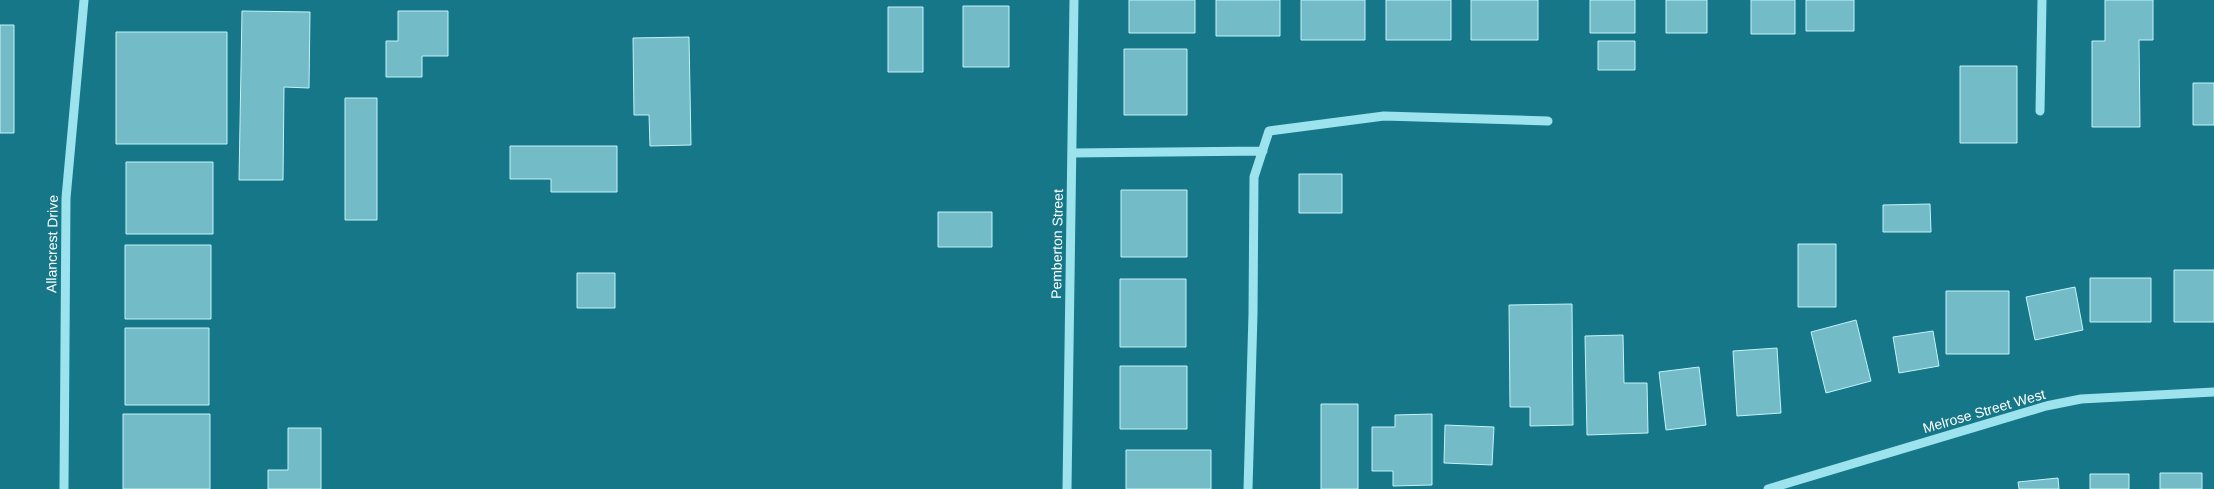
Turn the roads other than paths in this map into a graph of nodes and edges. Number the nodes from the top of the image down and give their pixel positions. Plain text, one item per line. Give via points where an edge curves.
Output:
1 (84, 0) edge
2 (1074, 0) edge
3 (2042, 0) edge
4 (2040, 111) dead end
5 (1548, 121) dead end
6 (1263, 151) junction
7 (1072, 153) junction
8 (2214, 392) edge
9 (64, 489) edge
10 (1067, 489) edge
11 (1248, 489) edge
12 (1768, 489) edge

1 - 9 street, Allancrest Drive via 66,198
2 - 7 street, Pemberton Street
3 - 4 street
5 - 6 street via 1384,116 1269,130
6 - 7 street
6 - 11 street via 1254,177
7 - 10 street, Pemberton Street
8 - 12 street, Melrose Street West via 2081,399 2046,406

